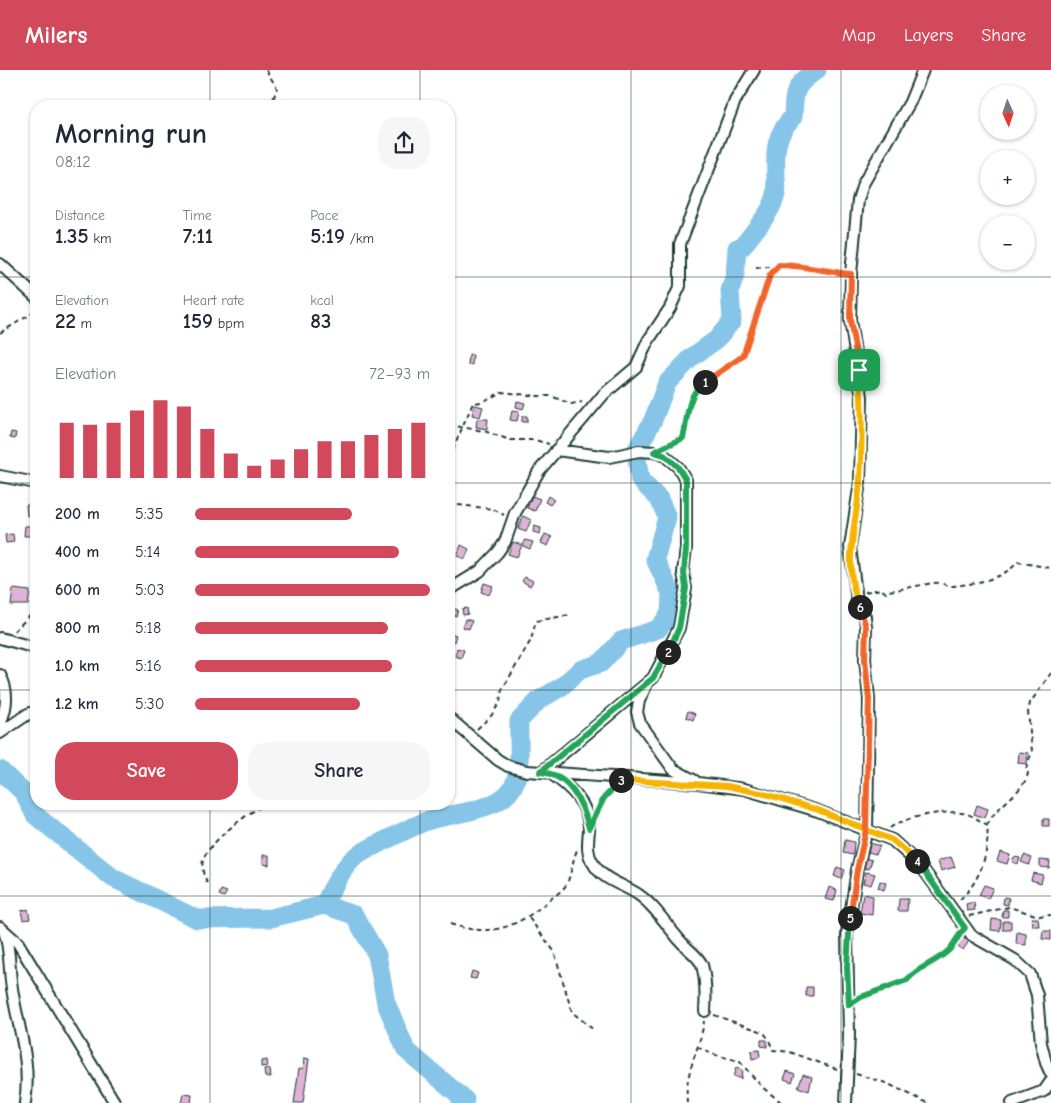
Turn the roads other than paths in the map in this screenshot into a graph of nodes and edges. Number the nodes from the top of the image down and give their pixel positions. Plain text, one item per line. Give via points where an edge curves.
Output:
1 (754, 70) edge
2 (923, 70) edge
3 (0, 264) edge
4 (30, 292) edge
5 (556, 450) junction
6 (0, 476) edge
7 (30, 482) edge
8 (455, 587) edge
9 (0, 638) edge
10 (30, 646) edge
11 (0, 675) edge
12 (649, 681) junction
13 (30, 713) edge
14 (455, 723) edge
15 (0, 724) edge
16 (0, 733) edge
17 (545, 772) junction
18 (698, 783) junction
19 (866, 830) junction
20 (1, 927) edge
21 (705, 1011) road end
22 (1051, 1074) edge
23 (1051, 1081) edge
24 (25, 1103) edge
25 (115, 1103) edge
26 (846, 1103) edge
27 (1012, 1103) edge

1 - 5 street via 732,109 680,244 680,286 676,297 636,367 604,394
2 - 19 street via 910,102 863,184 858,200 851,274 850,320 862,398 860,482 850,547 856,593 866,627 869,699
3 - 4 street
5 - 8 street via 538,471 504,542 491,561
5 - 12 street via 610,456 654,452 664,455 678,467 686,480 686,588 679,628
6 - 7 street
9 - 10 street
11 - 15 street via 6,702
12 - 17 street
12 - 18 street via 639,700 640,722 673,769
13 - 16 street
14 - 17 street via 508,766
17 - 18 street
17 - 21 street via 566,784 577,795 589,828 589,855 602,875 647,902 672,934 699,960 705,980
18 - 19 street via 765,794 818,810
19 - 22 street via 902,847 916,860 965,928 978,940 1015,960 1030,974 1037,995 1041,1043
19 - 26 street via 847,935
20 - 24 street via 8,940 11,982 28,1065
20 - 25 street via 18,943
23 - 27 street via 1044,1091

